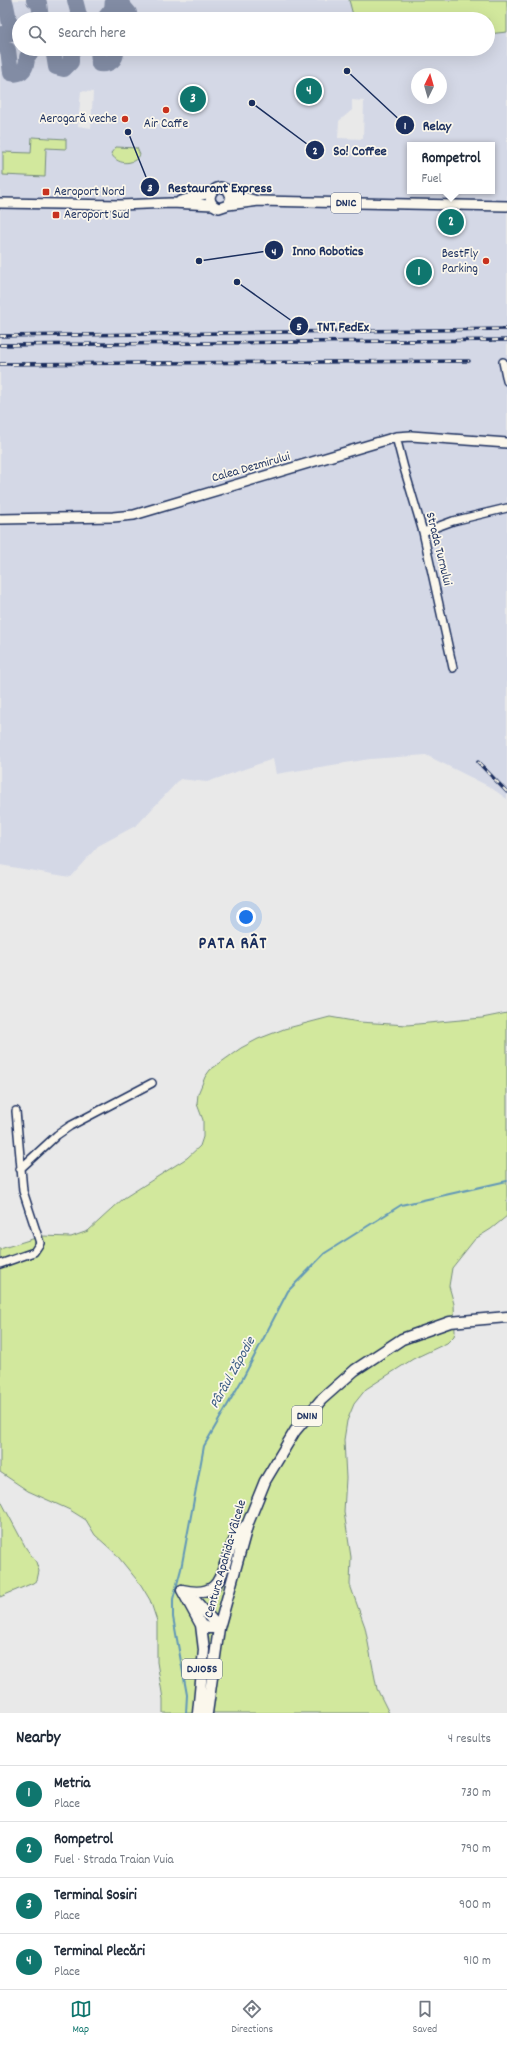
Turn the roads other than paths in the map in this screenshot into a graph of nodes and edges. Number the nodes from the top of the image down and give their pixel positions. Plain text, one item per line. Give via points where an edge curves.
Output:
1 (210, 193) junction
2 (230, 193) junction
3 (259, 201) junction
4 (0, 203) edge
5 (171, 203) junction
6 (213, 205) junction
7 (228, 205) junction
8 (507, 206) edge
9 (503, 362) dead end
10 (507, 381) edge
11 (396, 437) junction
12 (507, 443) edge
13 (507, 508) edge
14 (0, 519) edge
15 (423, 532) junction
16 (454, 668) dead end
17 (152, 1083) dead end
18 (16, 1111) dead end
19 (20, 1169) junction
20 (0, 1264) edge
21 (507, 1317) edge
22 (248, 1523) junction
23 (182, 1590) junction
24 (201, 1625) junction
25 (219, 1628) junction
26 (198, 1713) edge
27 (206, 1713) edge

1 - 2 main road, DN1C via 221,187
1 - 5 main road, DN1C
1 - 6 main road via 210,202
2 - 3 main road, DN1C
2 - 7 main road
3 - 7 main road, DN1C
3 - 8 main road, DN1C
4 - 5 main road, DN1C
5 - 6 main road, DN1C
6 - 7 main road, DN1C via 220,208
9 - 10 street
11 - 12 main road, Calea Dezmirului
11 - 14 main road, Calea Dezmirului via 134,515
11 - 15 street, Strada Turnului
13 - 15 street via 453,521
15 - 16 street, Strada Turnului
17 - 19 street via 70,1126
18 - 19 street
19 - 20 street via 23,1191 40,1244 34,1252
21 - 22 highway, Centura Apahida-Vâlcele / DN1N via 450,1322 402,1340 355,1370 321,1400 295,1431 265,1481
22 - 23 highway, DN1N via 234,1540 217,1584 211,1590 203,1592
22 - 25 highway, Centura Apahida-Vâlcele / DN1N
23 - 24 highway, DJ105S
23 - 25 highway via 194,1599
24 - 25 highway
24 - 26 highway, DJ105S via 204,1650
25 - 27 highway, Centura Apahida-Vâlcele / DN1N

